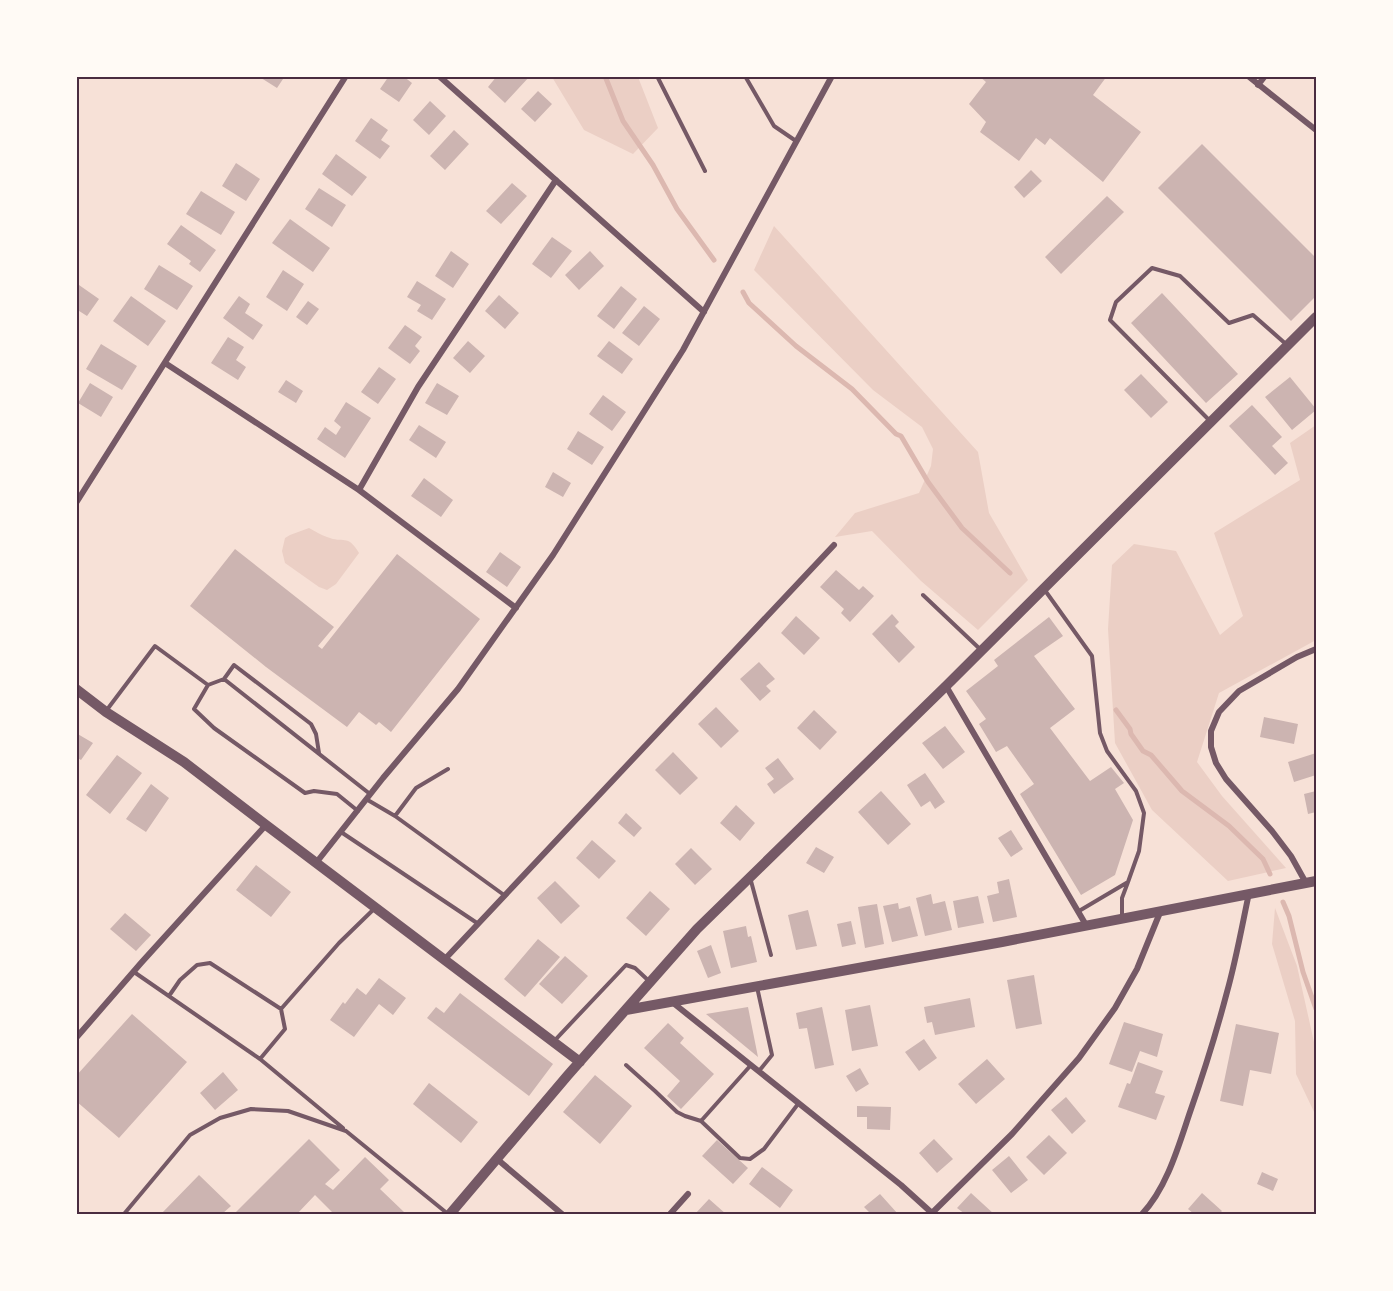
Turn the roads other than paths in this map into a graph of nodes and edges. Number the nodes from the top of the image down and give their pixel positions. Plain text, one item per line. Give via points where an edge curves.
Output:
1 (346, 76) edge
2 (439, 76) edge
3 (657, 76) edge
4 (745, 76) edge
5 (832, 76) edge
6 (1248, 76) edge
7 (1265, 76) edge
8 (1258, 85) junction
9 (1317, 130) edge
10 (796, 141) junction
11 (705, 171) dead end
12 (556, 180) junction
13 (705, 312) junction
14 (1317, 317) edge
15 (1288, 346) junction
16 (165, 363) junction
17 (1211, 422) junction
18 (359, 490) junction
19 (76, 503) edge
20 (834, 545) dead end
21 (1044, 589) junction
22 (923, 595) dead end
23 (516, 608) junction
24 (1317, 649) edge
25 (981, 651) junction
26 (224, 679) junction
27 (208, 685) junction
28 (946, 686) junction
29 (76, 688) edge
30 (106, 712) junction
31 (319, 754) junction
32 (448, 769) dead end
33 (369, 797) junction
34 (358, 811) junction
35 (395, 816) junction
36 (266, 825) junction
37 (341, 832) junction
38 (316, 863) junction
39 (750, 877) junction
40 (1128, 882) junction
41 (1311, 882) edge
42 (1249, 893) junction
43 (505, 896) junction
44 (376, 908) junction
45 (1161, 910) junction
46 (1078, 912) junction
47 (1122, 918) junction
48 (478, 924) junction
49 (1086, 925) junction
50 (771, 955) dead end
51 (445, 959) junction
52 (134, 972) junction
53 (650, 982) junction
54 (756, 987) junction
55 (169, 996) junction
56 (672, 1002) junction
57 (281, 1009) junction
58 (626, 1010) junction
59 (76, 1038) edge
60 (554, 1041) junction
61 (260, 1059) junction
62 (580, 1062) junction
63 (626, 1065) dead end
64 (751, 1065) junction
65 (759, 1071) junction
66 (799, 1103) junction
67 (701, 1121) junction
68 (346, 1131) junction
69 (497, 1159) junction
70 (688, 1194) dead end
71 (932, 1214) edge
72 (124, 1215) edge
73 (449, 1215) edge
74 (562, 1215) edge
75 (670, 1215) edge
76 (1142, 1215) edge

1 - 16 street
2 - 12 street
3 - 11 lane
4 - 10 lane via 774,126
5 - 10 street
6 - 8 street
7 - 8 street
8 - 9 street
10 - 13 street
12 - 13 street
12 - 18 street via 418,387
13 - 23 street
14 - 15 street
15 - 17 street
15 - 17 lane via 1253,315 1229,323 1180,276 1152,268 1116,302 1110,320
16 - 18 street
16 - 19 street
17 - 21 street
18 - 23 street
20 - 43 street
21 - 25 street
21 - 40 lane via 1092,656 1100,733 1107,751 1136,791 1144,813 1139,851
22 - 25 lane
23 - 33 street via 458,689
24 - 41 street via 1239,692 1219,712 1211,731 1216,763 1226,779
25 - 28 street
26 - 27 lane
26 - 31 lane
26 - 31 lane via 234,665 310,724
27 - 30 lane via 155,646
27 - 34 lane via 194,709 214,728 305,793 337,794
28 - 39 street
28 - 46 street
29 - 30 street
30 - 36 street via 184,762
31 - 33 lane
32 - 35 lane via 416,788
33 - 34 street
33 - 35 lane
34 - 37 street
35 - 43 lane
36 - 38 street
36 - 52 street
37 - 38 street
37 - 48 lane
38 - 44 street
39 - 50 lane
39 - 53 street
40 - 46 lane
40 - 47 lane via 1122,898
41 - 42 street
42 - 45 street
42 - 76 street via 1208,1061 1167,1176
43 - 48 street
44 - 51 street
44 - 57 lane
45 - 47 street
45 - 71 street via 1137,969 1079,1058 1012,1134
46 - 49 street
47 - 49 street
48 - 51 street
49 - 54 street
51 - 60 street
52 - 55 lane
52 - 59 street
53 - 58 street
53 - 60 lane via 626,965
54 - 56 street
54 - 65 lane via 772,1055
55 - 57 lane via 197,965 210,963
55 - 61 lane
56 - 58 street
56 - 64 street
57 - 61 lane via 285,1029
58 - 62 street
60 - 62 street
61 - 68 lane
62 - 69 street
63 - 67 lane via 676,1112
64 - 65 street
64 - 67 lane
65 - 66 street
66 - 67 lane via 764,1149 750,1159 740,1158
66 - 71 street
68 - 72 lane via 288,1111 252,1109 220,1118 190,1135
68 - 73 lane
69 - 73 street
69 - 74 street
70 - 75 street

